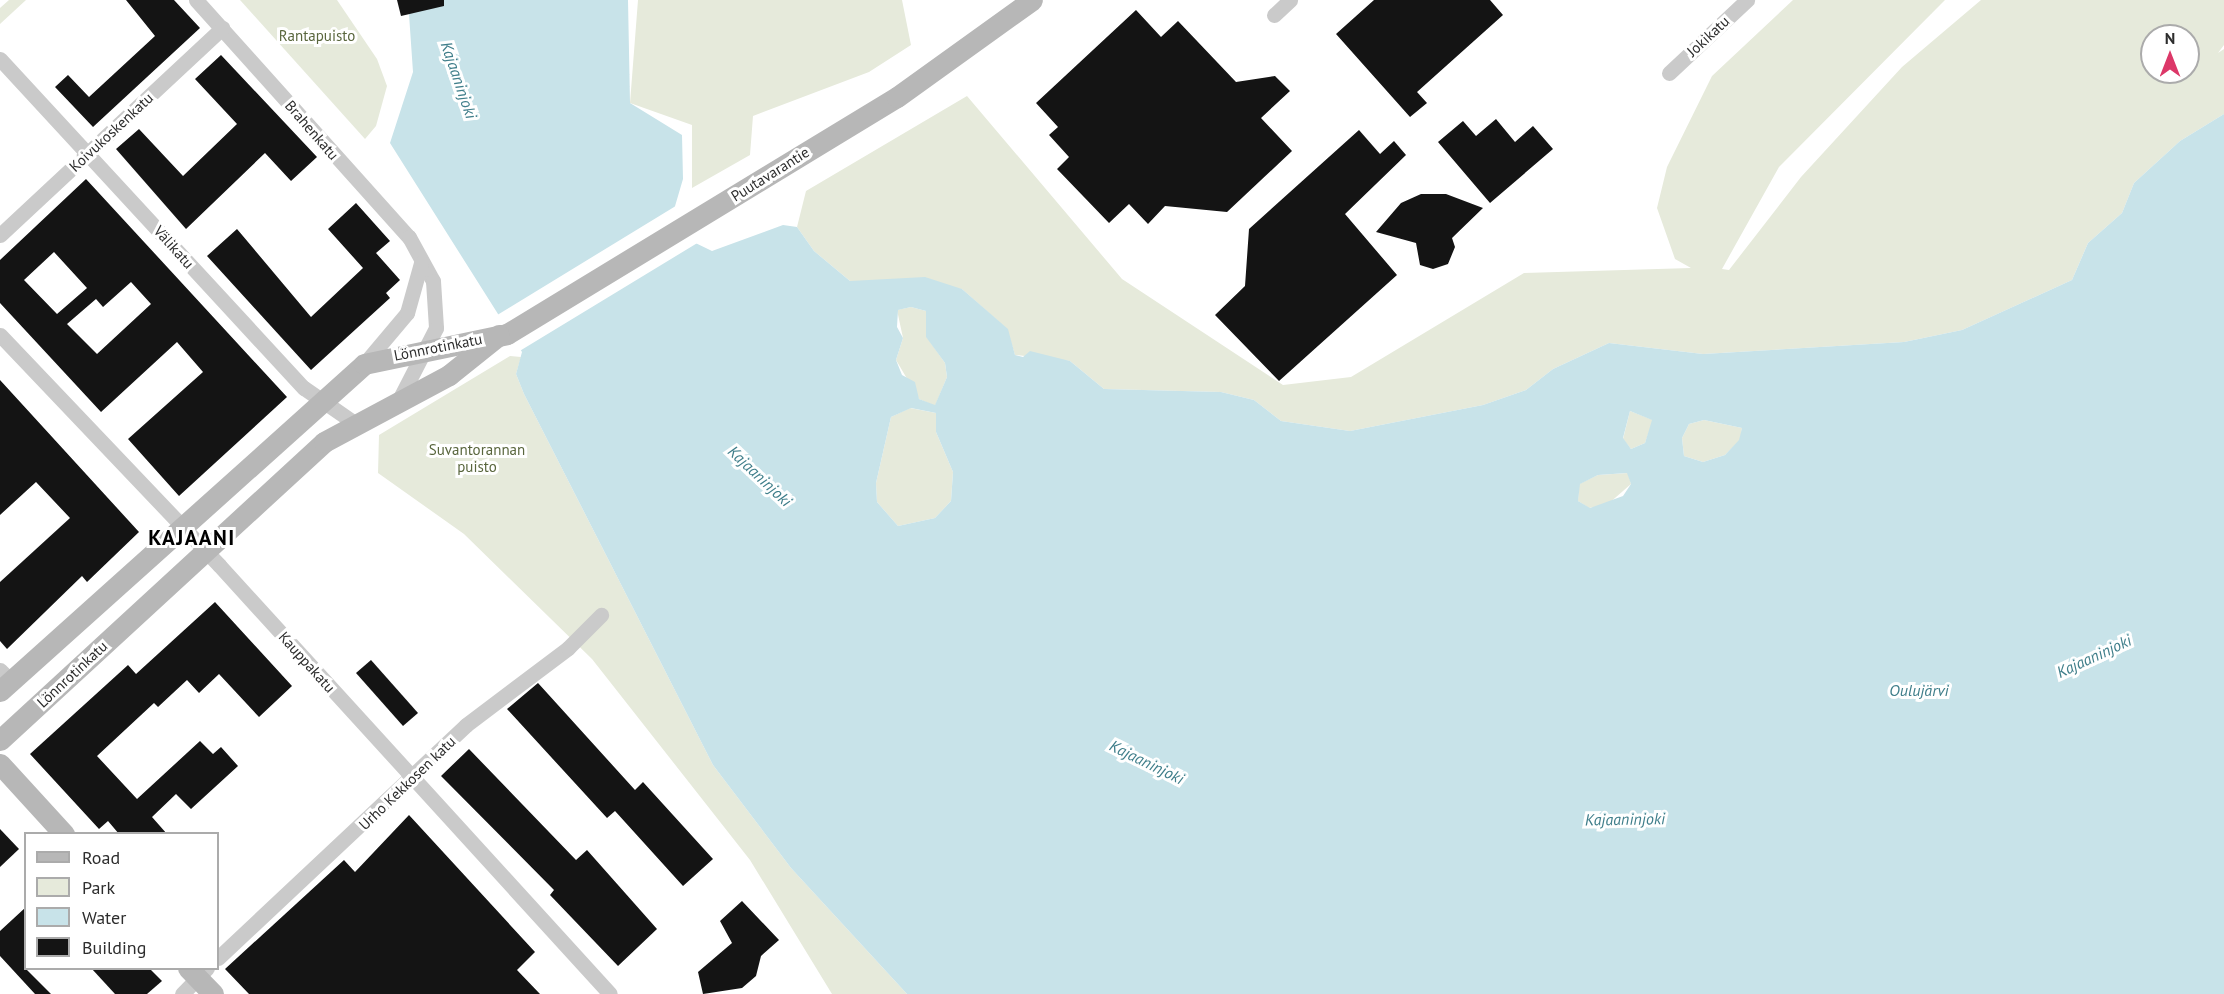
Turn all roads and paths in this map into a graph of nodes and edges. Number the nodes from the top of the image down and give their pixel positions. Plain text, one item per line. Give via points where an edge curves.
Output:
1 (196, 0) edge
2 (1032, 0) edge
3 (1290, 0) edge
4 (1747, 0) edge
5 (1274, 15) dead end
6 (222, 28) junction
7 (0, 59) edge
8 (1669, 73) dead end
9 (89, 153) junction
10 (0, 236) edge
11 (421, 263) junction
12 (503, 334) junction
13 (0, 335) edge
14 (431, 346) junction
15 (364, 364) junction
16 (320, 403) junction
17 (397, 404) junction
18 (356, 424) junction
19 (181, 527) junction
20 (204, 551) junction
21 (601, 615) dead end
22 (4, 681) edge
23 (0, 740) edge
24 (0, 764) edge
25 (411, 779) junction
26 (62, 832) edge
27 (219, 957) edge
28 (198, 972) edge
29 (182, 994) edge
30 (213, 994) edge
31 (610, 994) edge

1 - 6 street, Brahenkatu
2 - 12 main road, Puutavarantie via 960,55 748,188
3 - 5 street
4 - 8 street, Jokikatu
6 - 9 street, Koivukoskenkatu
6 - 11 street, Brahenkatu via 409,237
7 - 9 street, Välikatu
9 - 10 street, Koivukoskenkatu
9 - 16 street, Välikatu
11 - 14 street, Brahenkatu via 433,281 439,313
11 - 15 street via 407,313
12 - 14 main road, Lönnrotinkatu
12 - 17 main road, Lönnrotinkatu via 478,356
13 - 19 street, Kauppakatu
14 - 15 main road, Lönnrotinkatu
14 - 17 street, Brahenkatu
15 - 16 main road, Lönnrotinkatu
16 - 18 street, Välikatu
16 - 19 main road, Lönnrotinkatu
17 - 18 main road, Lönnrotinkatu
18 - 20 main road, Lönnrotinkatu via 324,442
19 - 20 street, Kauppakatu
19 - 22 main road, Lönnrotinkatu
20 - 23 main road, Lönnrotinkatu
20 - 25 street, Kauppakatu
21 - 25 street, Urho Kekkosen katu via 568,648 466,725
24 - 26 main road
25 - 27 street, Urho Kekkosen katu
25 - 31 street, Kauppakatu
28 - 29 street
28 - 30 main road

